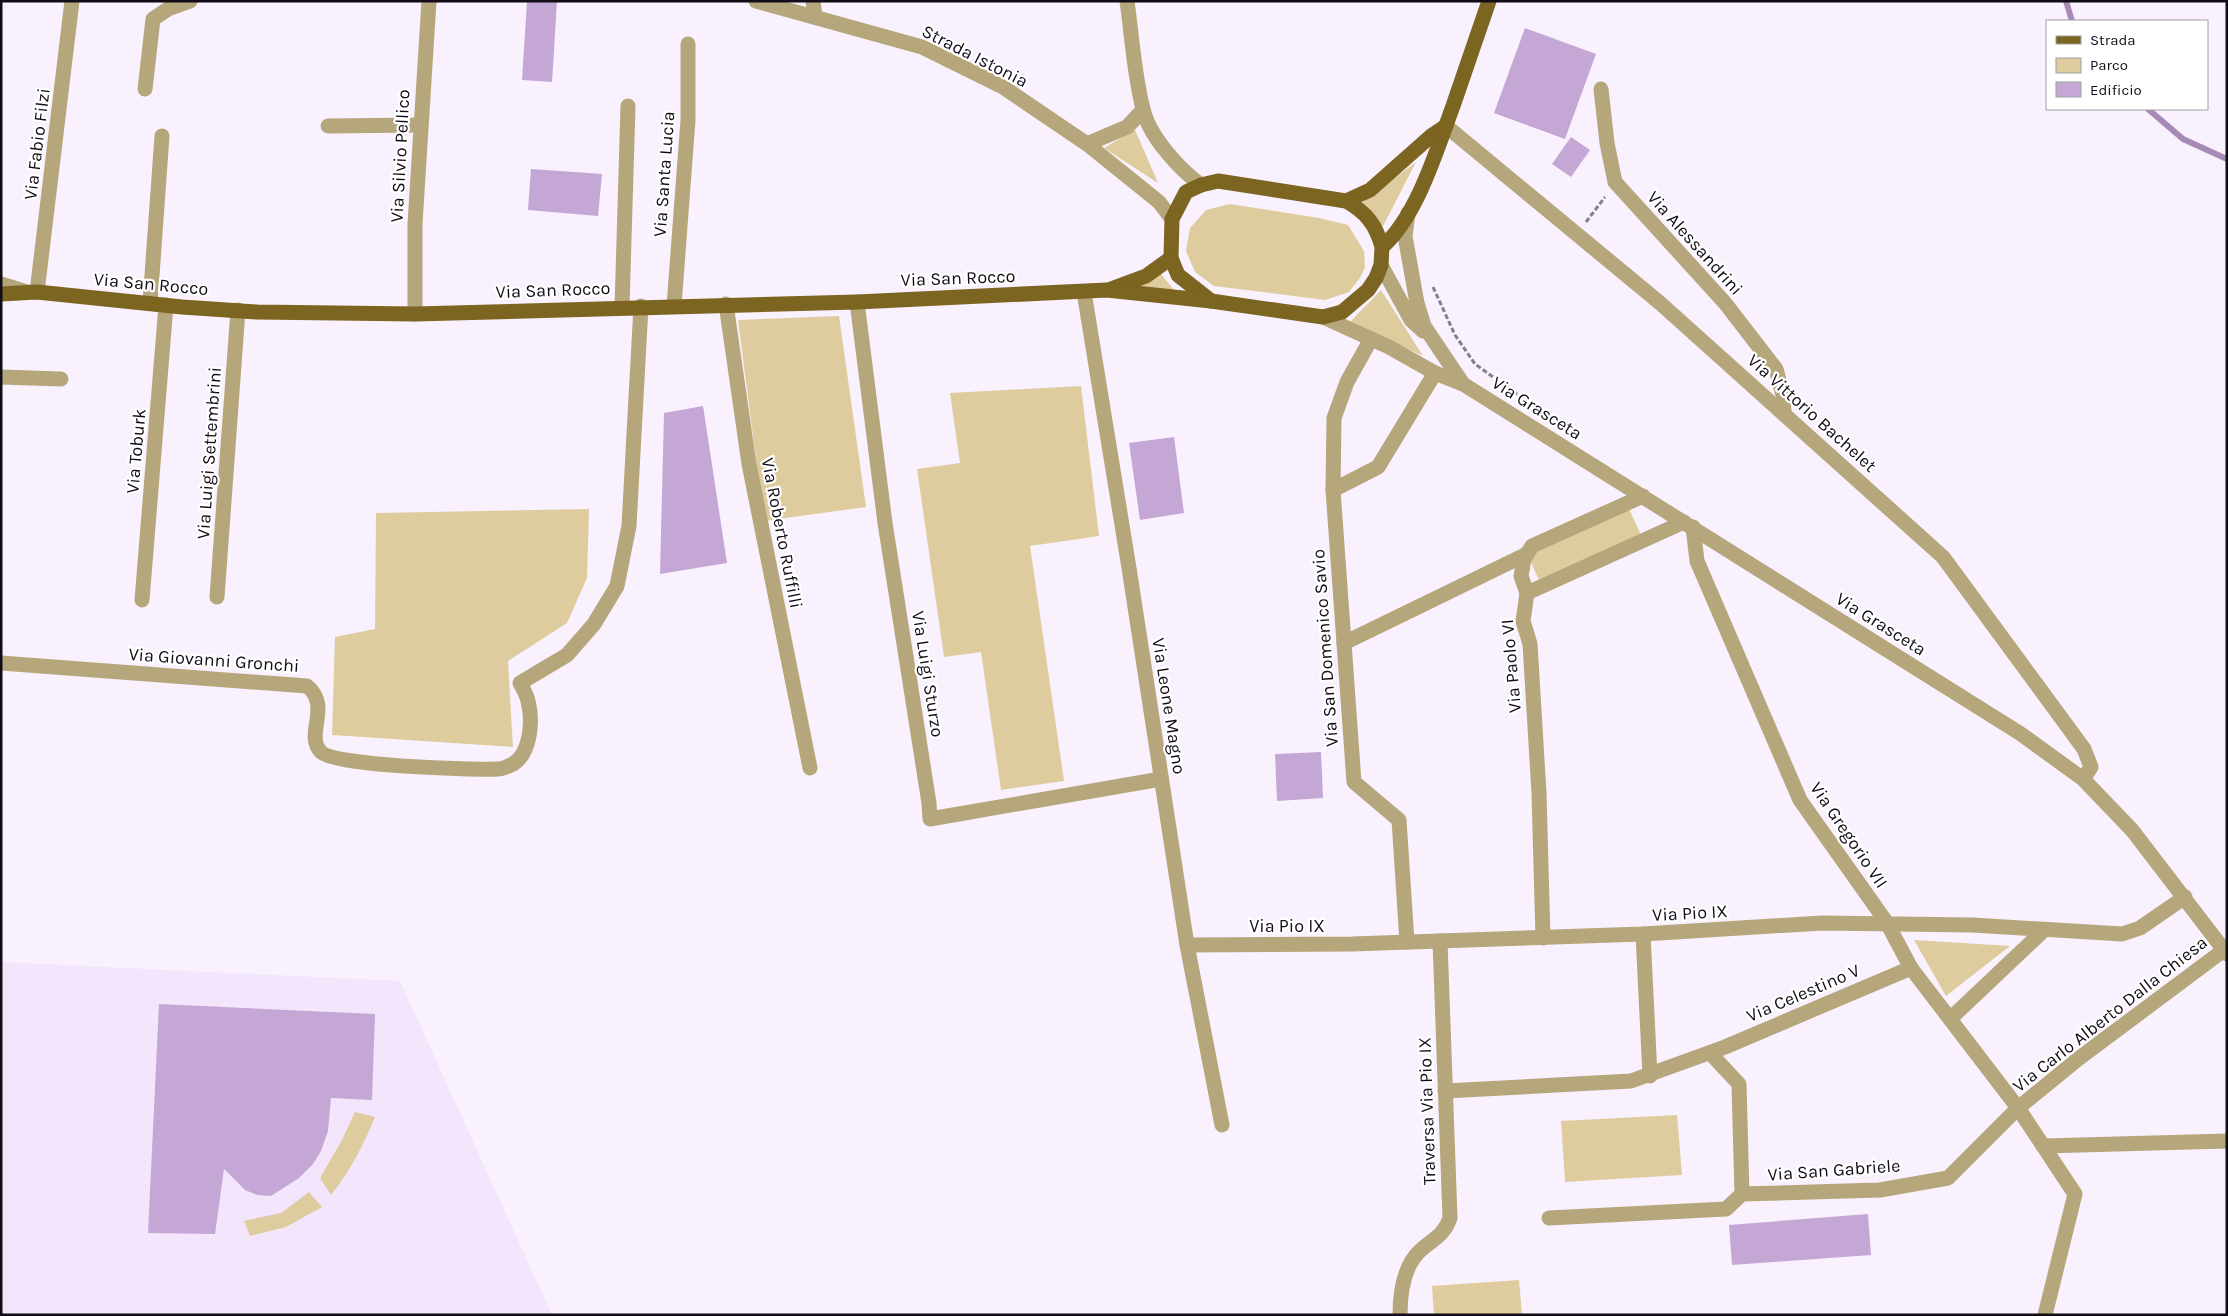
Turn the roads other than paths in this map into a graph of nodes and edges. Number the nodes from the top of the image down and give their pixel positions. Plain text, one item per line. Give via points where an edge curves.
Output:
1 (72, 1) edge
2 (190, 1) edge
3 (429, 1) edge
4 (756, 1) edge
5 (814, 1) edge
6 (1127, 1) edge
7 (1489, 1) edge
8 (814, 18) junction
9 (688, 44) dead end
10 (145, 89) dead end
11 (1601, 89) dead end
12 (628, 106) dead end
13 (1143, 110) junction
14 (421, 125) junction
15 (328, 126) dead end
16 (1446, 126) junction
17 (162, 136) dead end
18 (1086, 144) junction
19 (1201, 185) junction
20 (1346, 201) junction
21 (1408, 213) junction
22 (1172, 219) junction
23 (1382, 247) junction
24 (1172, 258) junction
25 (1381, 265) junction
26 (1, 284) edge
27 (1107, 290) junction
28 (32, 292) junction
29 (1084, 292) junction
30 (1, 294) edge
31 (1211, 301) junction
32 (857, 302) junction
33 (150, 303) junction
34 (726, 304) junction
35 (166, 305) junction
36 (641, 306) junction
37 (674, 306) junction
38 (622, 307) junction
39 (238, 310) junction
40 (415, 314) junction
41 (1324, 317) junction
42 (1371, 339) junction
43 (1432, 339) junction
44 (1435, 373) junction
45 (1, 377) edge
46 (61, 379) dead end
47 (1463, 384) junction
48 (1784, 412) junction
49 (1333, 490) junction
50 (1643, 496) junction
51 (1689, 525) junction
52 (1527, 554) junction
53 (1527, 593) junction
54 (218, 597) dead end
55 (142, 600) dead end
56 (1344, 643) junction
57 (1, 664) edge
58 (810, 768) dead end
59 (1161, 779) junction
60 (2083, 779) junction
61 (2185, 897) junction
62 (1887, 923) junction
63 (2044, 930) junction
64 (1643, 934) junction
65 (1543, 938) junction
66 (1440, 941) junction
67 (1407, 942) junction
68 (1187, 945) junction
69 (2225, 952) edge
70 (1911, 968) junction
71 (1950, 1019) junction
72 (1710, 1053) junction
73 (1650, 1076) junction
74 (1445, 1091) junction
75 (2018, 1108) junction
76 (1222, 1125) dead end
77 (2227, 1141) edge
78 (2043, 1146) junction
79 (1742, 1194) junction
80 (1549, 1218) dead end
81 (1400, 1315) edge
82 (2045, 1315) edge

1 - 28 street, Via Fabio Filzi
2 - 10 street via 153,19
3 - 14 street, Via Silvio Pellico
4 - 8 street, Strada Istonia
5 - 8 street
6 - 13 street
7 - 16 main road
8 - 18 street, Strada Istonia via 922,47 1003,87
9 - 37 street, Via Santa Lucia via 688,120
11 - 48 street, Via Alessandrini via 1616,182 1725,303 1776,369
12 - 38 street
13 - 18 street via 1127,127
13 - 19 street via 1163,146 1180,168
14 - 15 street
14 - 40 street, Via Silvio Pellico via 415,224
16 - 20 main road via 1370,190
16 - 21 main road
16 - 48 street, Via Vittorio Bachelet via 1660,303
17 - 33 street
18 - 22 street, Strada Istonia via 1159,202
19 - 20 main road via 1218,181
19 - 22 main road via 1186,192
20 - 23 main road via 1372,221
21 - 23 main road via 1399,230
21 - 43 street via 1405,236 1417,303
22 - 24 main road
23 - 25 main road
24 - 27 main road via 1146,276
24 - 31 main road via 1178,275
25 - 41 main road via 1368,290 1342,312
25 - 43 street via 1412,320
26 - 28 street
27 - 29 main road, Via San Rocco
27 - 31 main road
28 - 30 main road, Via San Rocco
28 - 33 main road, Via San Rocco
29 - 32 main road, Via San Rocco
29 - 59 street, Via Leone Magno
31 - 41 main road
32 - 34 main road, Via San Rocco
32 - 59 street, Via Luigi Sturzo via 885,523 930,819
33 - 35 main road, Via San Rocco
34 - 37 main road, Via San Rocco
34 - 58 street, Via Roberto Ruffilli via 749,464
35 - 39 main road, Via San Rocco
35 - 55 street, Via Toburk
36 - 37 main road, Via San Rocco
36 - 38 main road, Via San Rocco
36 - 57 street, Via Giovanni Gronchi via 629,526 617,586 594,624 566,655 520,683 528,700 528,739 523,755 513,764 501,769 395,765 330,758 320,752 316,741 319,704 315,692 307,686
38 - 40 main road, Via San Rocco
39 - 40 main road, Via San Rocco
39 - 54 street, Via Luigi Settembrini
41 - 42 street
42 - 44 street
42 - 49 street, Via San Domenico Savio via 1347,382 1334,418
43 - 47 street
44 - 47 street
44 - 49 street via 1378,467
45 - 46 street
47 - 50 street, Via Grasceta
48 - 60 street, Via Vittorio Bachelet via 1943,557 2084,749 2091,768
49 - 56 street, Via San Domenico Savio
50 - 51 street, Via Grasceta
50 - 52 street via 1532,546
51 - 53 street
51 - 60 street, Via Grasceta via 2021,734
51 - 62 street, Via Gregorio VII via 1697,561 1800,800
52 - 53 street, Via Paolo VI via 1521,576
52 - 56 street
53 - 65 street, Via Paolo VI via 1523,621 1530,644
56 - 67 street, Via San Domenico Savio via 1354,782 1399,820
59 - 68 street, Via Leone Magno
60 - 61 street, Via Grasceta via 2132,830
61 - 63 street, Via Pio IX via 2140,928 2122,934
61 - 69 street, Via Grasceta
62 - 63 street, Via Pio IX
62 - 64 street, Via Pio IX
62 - 70 street, Via Gregorio VII
63 - 71 street
64 - 65 street, Via Pio IX
64 - 73 street
65 - 66 street, Via Pio IX
66 - 67 street, Via Pio IX
66 - 74 street, Traversa Via Pio IX
67 - 68 street, Via Pio IX
68 - 76 street, Via Leone Magno
69 - 75 street, Via Carlo Alberto Dalla Chiesa via 2078,1059
70 - 71 street, Via Gregorio VII
70 - 72 street, Via Celestino V
71 - 75 street, Via Gregorio VII
72 - 73 street, Via Celestino V
72 - 79 street, Via San Gabriele via 1739,1084
73 - 74 street, Via Celestino V via 1632,1081
74 - 81 street, Traversa Via Pio IX via 1450,1218 1446,1230 1421,1250 1410,1264 1400,1298
75 - 78 street, Via Gregorio VII
75 - 79 street, Via San Gabriele via 1948,1178 1880,1190
77 - 78 street
78 - 82 street, Via Gregorio VII via 2075,1194
79 - 80 street via 1726,1209

